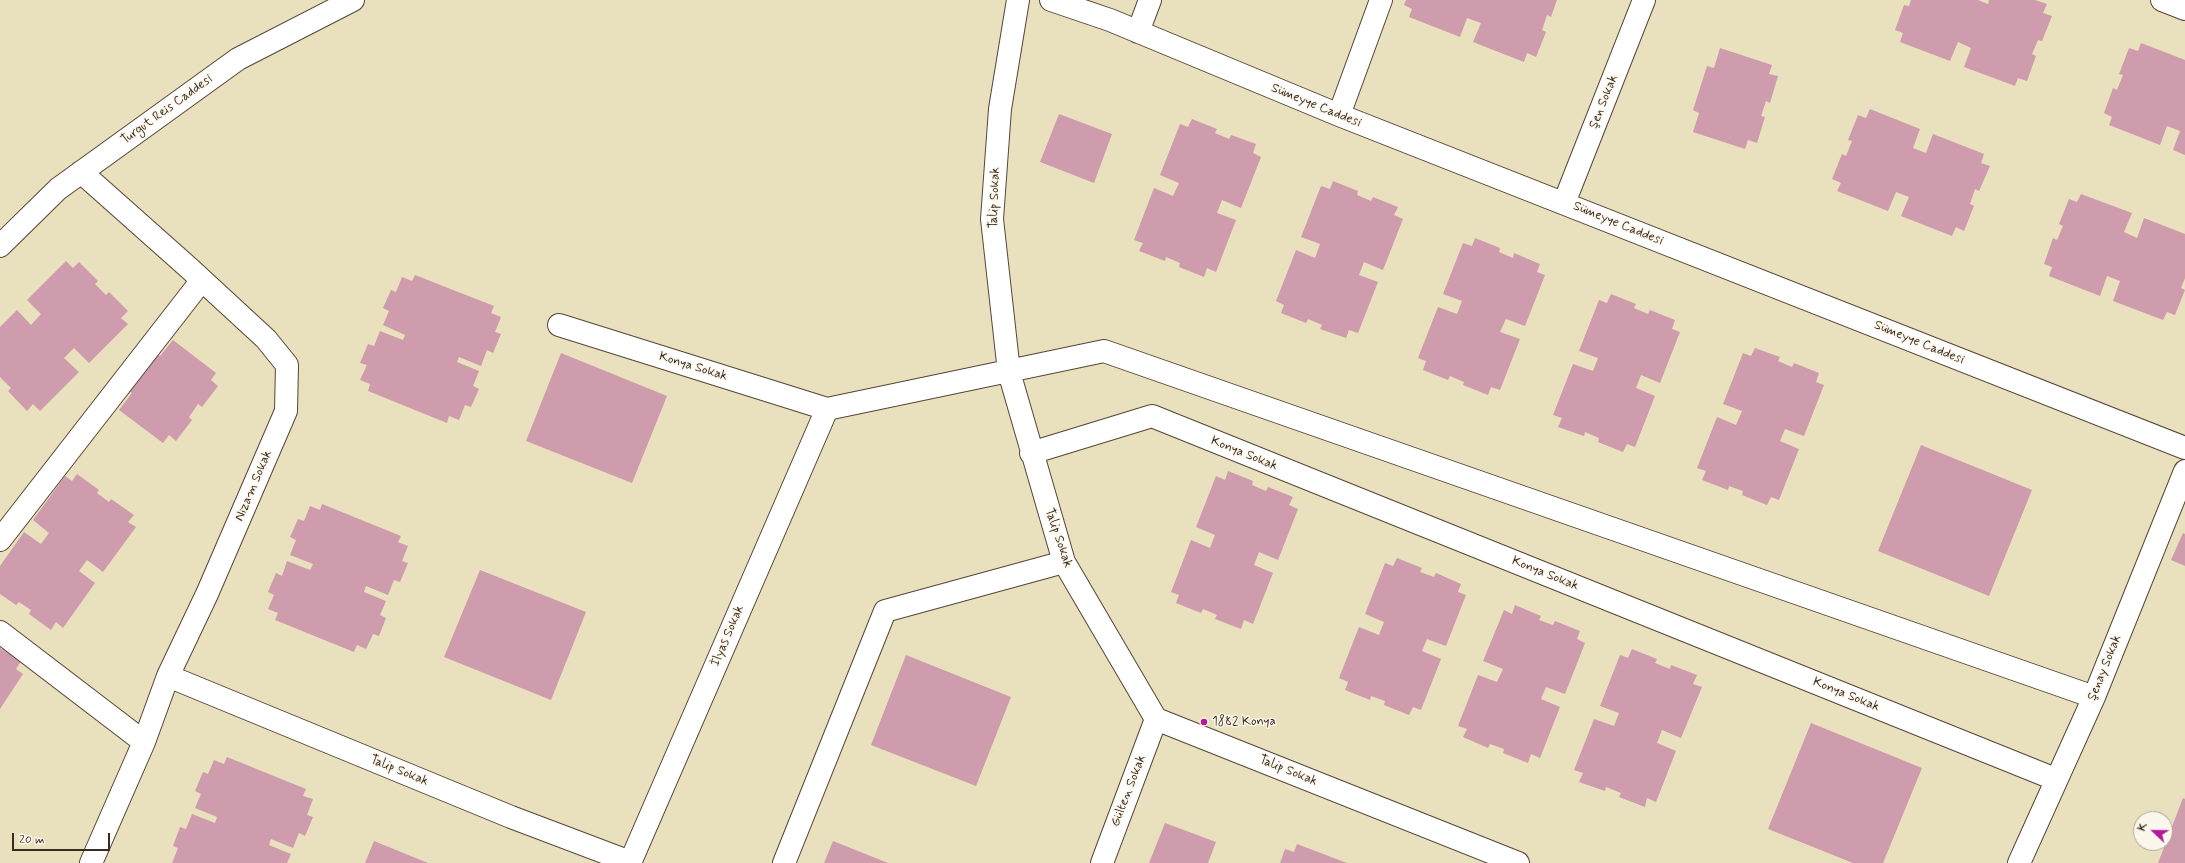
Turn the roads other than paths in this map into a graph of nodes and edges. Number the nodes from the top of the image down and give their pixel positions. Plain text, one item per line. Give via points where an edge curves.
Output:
1 (353, 0) edge
2 (1018, 0) edge
3 (1051, 0) edge
4 (1150, 0) edge
5 (1381, 0) edge
6 (2162, 0) edge
7 (1642, 1) edge
8 (2185, 9) edge
9 (1138, 32) junction
10 (1339, 115) junction
11 (81, 172) junction
12 (1564, 203) junction
13 (0, 246) edge
14 (202, 280) junction
15 (559, 326) dead end
16 (1009, 372) junction
17 (827, 409) junction
18 (2185, 448) edge
19 (1031, 453) junction
20 (2185, 471) edge
21 (0, 540) edge
22 (1064, 562) junction
23 (0, 632) edge
24 (168, 676) junction
25 (2094, 697) junction
26 (1156, 719) junction
27 (144, 742) junction
28 (2055, 779) junction
29 (630, 862) edge
30 (91, 863) edge
31 (784, 863) edge
32 (1102, 863) edge
33 (1518, 863) edge
34 (2019, 863) edge

1 - 11 street, Turgut Reis Caddesi via 238,59
2 - 16 street, Talip Sokak via 1000,110 992,219
3 - 9 street, Sümeyye Caddesi
4 - 9 street
5 - 10 street
6 - 8 street
7 - 12 street, Şen Sokak
9 - 10 street, Sümeyye Caddesi
10 - 12 street, Sümeyye Caddesi
11 - 13 street, Turgut Reis Caddesi via 58,189
11 - 14 street, Nizam Sokak
12 - 18 street, Sümeyye Caddesi
14 - 21 street
14 - 24 street, Nizam Sokak via 266,339 287,365 286,411 207,594
15 - 17 street, Konya Sokak
16 - 17 street
16 - 19 street, Talip Sokak
16 - 25 street via 1104,351
17 - 29 street, İlyas Sokak
19 - 22 street, Talip Sokak
19 - 28 street, Konya Sokak via 1152,416
20 - 25 street, Şenay Sokak
22 - 26 street, Talip Sokak
22 - 31 street via 885,611
23 - 27 street
24 - 27 street, Nizam Sokak
24 - 29 street, Talip Sokak via 511,817
25 - 28 street, Şenay Sokak
26 - 32 street, Gülten Sokak
26 - 33 street, Talip Sokak
27 - 30 street, Nizam Sokak
28 - 34 street, Şenay Sokak

